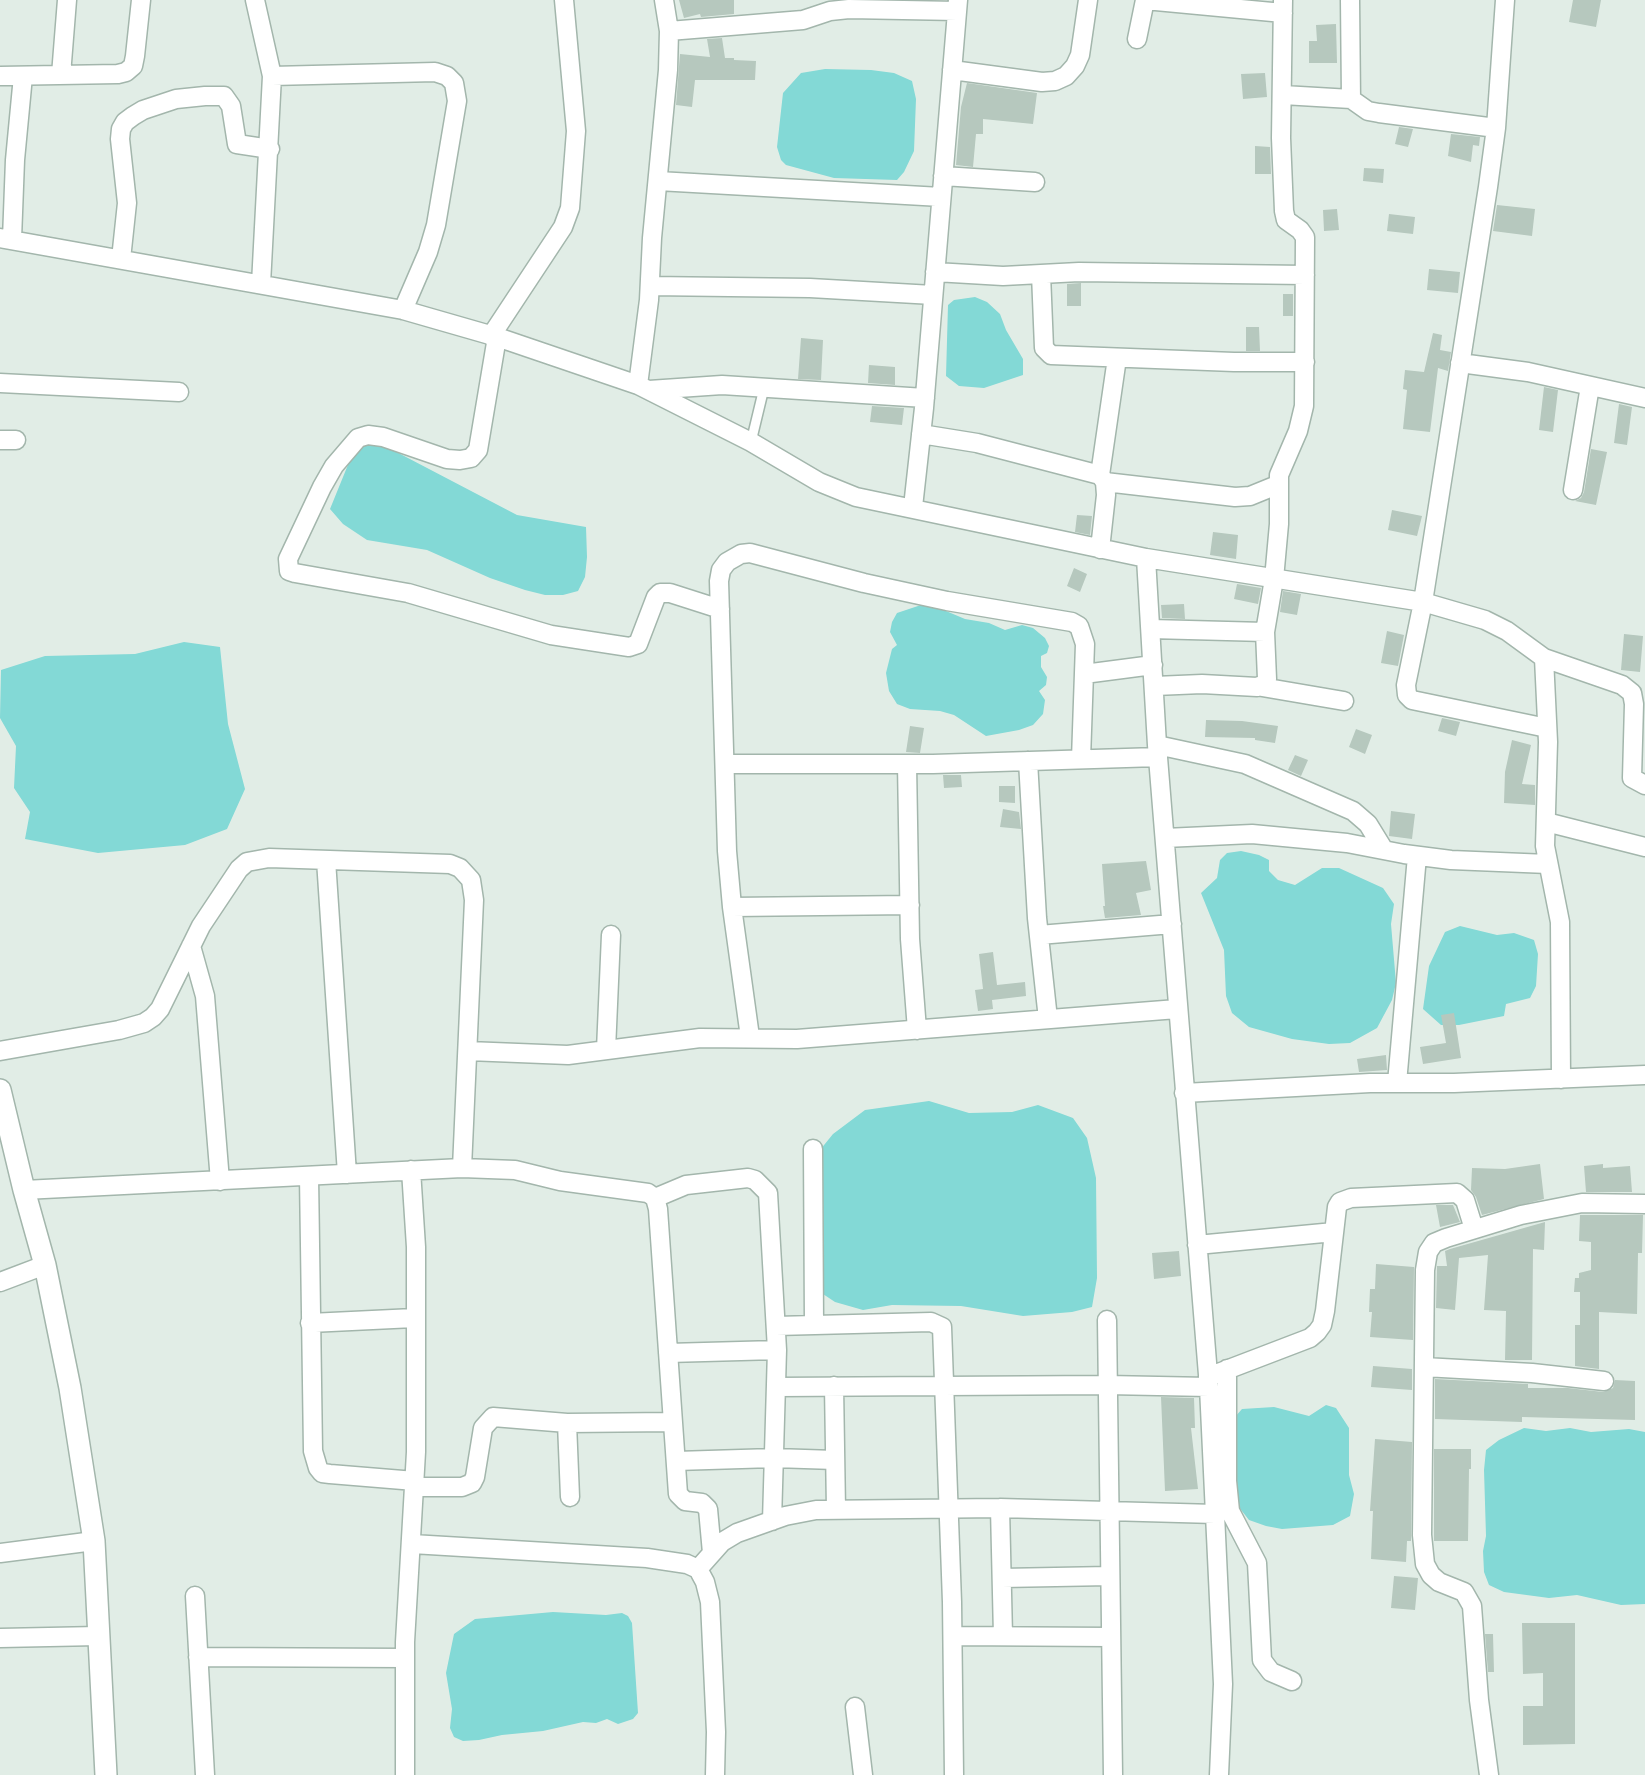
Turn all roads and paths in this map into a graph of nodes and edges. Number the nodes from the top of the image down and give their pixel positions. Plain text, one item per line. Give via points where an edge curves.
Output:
1 (67, 0) edge
2 (141, 0) edge
3 (255, 0) edge
4 (564, 0) edge
5 (664, 0) edge
6 (1087, 0) edge
7 (1145, 0) edge
8 (1350, 0) edge
9 (1504, 0) edge
10 (828, 6) edge
11 (957, 6) edge
12 (1283, 7) edge
13 (669, 31) junction
14 (1137, 39) dead end
15 (952, 70) junction
16 (61, 75) junction
17 (0, 76) edge
18 (23, 76) junction
19 (272, 76) junction
20 (1283, 95) junction
21 (1351, 99) junction
22 (1496, 128) junction
23 (270, 149) junction
24 (943, 176) junction
25 (658, 181) junction
26 (1035, 182) dead end
27 (941, 197) junction
28 (6, 238) edge
29 (121, 259) junction
30 (935, 272) junction
31 (1041, 274) junction
32 (1305, 275) junction
33 (261, 284) junction
34 (650, 286) junction
35 (933, 295) junction
36 (402, 310) junction
37 (494, 337) junction
38 (1117, 358) junction
39 (1304, 362) junction
40 (1460, 363) junction
41 (0, 383) edge
42 (1590, 386) junction
43 (644, 388) junction
44 (764, 388) junction
45 (179, 392) dead end
46 (925, 398) junction
47 (1645, 398) edge
48 (921, 434) junction
49 (751, 442) junction
50 (1102, 479) junction
51 (1278, 485) junction
52 (1573, 490) dead end
53 (913, 508) junction
54 (1100, 549) junction
55 (1146, 558) junction
56 (1274, 579) junction
57 (1423, 602) junction
58 (720, 609) junction
59 (1151, 629) junction
60 (1265, 632) junction
61 (1544, 658) junction
62 (1153, 665) junction
63 (1084, 674) junction
64 (1155, 686) junction
65 (1262, 687) junction
66 (1344, 701) dead end
67 (1547, 729) junction
68 (1157, 751) junction
69 (1081, 759) junction
70 (1028, 761) junction
71 (725, 764) junction
72 (907, 764) junction
73 (1645, 785) edge
74 (1546, 822) junction
75 (1165, 838) junction
76 (1645, 847) edge
77 (1384, 850) junction
78 (1417, 856) junction
79 (326, 860) junction
80 (1548, 864) junction
81 (910, 905) junction
82 (732, 907) junction
83 (1171, 924) junction
84 (611, 935) dead end
85 (1039, 935) junction
86 (191, 946) junction
87 (1177, 1009) junction
88 (1048, 1019) junction
89 (917, 1030) junction
90 (750, 1037) junction
91 (0, 1051) edge
92 (468, 1051) junction
93 (606, 1051) junction
94 (1645, 1075) edge
95 (1561, 1079) junction
96 (1397, 1083) junction
97 (0, 1090) edge
98 (1184, 1093) junction
99 (3, 1115) edge
100 (813, 1149) dead end
101 (8, 1154) edge
102 (463, 1168) junction
103 (411, 1170) junction
104 (346, 1174) junction
105 (309, 1176) junction
106 (220, 1181) junction
107 (24, 1190) junction
108 (655, 1198) junction
109 (1645, 1204) edge
110 (1475, 1228) junction
111 (1334, 1232) junction
112 (1197, 1245) junction
113 (45, 1265) junction
114 (0, 1282) edge
115 (414, 1318) junction
116 (1107, 1320) dead end
117 (310, 1323) junction
118 (814, 1325) junction
119 (776, 1326) junction
120 (777, 1350) junction
121 (668, 1353) junction
122 (1424, 1367) junction
123 (1216, 1376) junction
124 (1604, 1381) dead end
125 (944, 1385) junction
126 (1107, 1385) junction
127 (834, 1386) junction
128 (776, 1387) junction
129 (673, 1422) junction
130 (568, 1423) junction
131 (774, 1458) junction
132 (835, 1460) junction
133 (676, 1461) junction
134 (415, 1484) junction
135 (570, 1497) dead end
136 (1000, 1508) junction
137 (836, 1510) junction
138 (950, 1510) junction
139 (1108, 1510) junction
140 (1215, 1514) junction
141 (772, 1521) junction
142 (94, 1541) junction
143 (412, 1544) junction
144 (712, 1552) junction
145 (0, 1553) edge
146 (698, 1569) junction
147 (1109, 1576) junction
148 (1002, 1578) junction
149 (195, 1595) dead end
150 (98, 1636) junction
151 (953, 1636) junction
152 (1003, 1636) junction
153 (1110, 1637) junction
154 (0, 1638) edge
155 (198, 1657) junction
156 (405, 1658) junction
157 (1292, 1681) dead end
158 (855, 1707) dead end
159 (106, 1775) edge
160 (205, 1775) edge
161 (405, 1775) edge
162 (715, 1775) edge
163 (863, 1775) edge
164 (954, 1775) edge
165 (1113, 1775) edge
166 (1219, 1775) edge
167 (1489, 1775) edge

1 - 16 street
2 - 16 street via 135,56 127,72
3 - 19 street
4 - 37 street via 576,131 570,208 563,227
5 - 13 street
6 - 15 street via 1080,55 1066,76 1042,82
7 - 12 street
7 - 14 street
8 - 21 street
9 - 22 street
10 - 11 street
10 - 13 street via 803,20
11 - 15 street
12 - 20 street
13 - 25 street
15 - 24 street
16 - 18 street
17 - 18 street
18 - 28 street
19 - 23 street
19 - 36 street via 435,72 453,83 457,101 436,225
20 - 21 street
20 - 32 street via 1284,211 1286,220 1305,237
21 - 22 street via 1368,111
22 - 40 street
23 - 29 street via 237,144 231,106 224,96 176,99 143,110 125,122 120,139 127,203
23 - 33 street
24 - 26 street
24 - 27 street
25 - 27 street
25 - 34 street
27 - 30 street
28 - 29 street
29 - 33 street
30 - 31 street
30 - 35 street
31 - 32 street
31 - 38 street via 1047,352
32 - 39 street
33 - 36 street
34 - 35 street
34 - 43 street
35 - 46 street
36 - 37 street
37 - 43 street
37 - 58 street via 478,450 471,458 446,459 383,437 358,438 322,487 288,559 289,570 408,593 551,635 629,647 638,644 660,593
38 - 39 street
38 - 50 street
39 - 51 street via 1302,419
40 - 42 street
40 - 57 street
41 - 45 street
42 - 47 street
42 - 52 street
43 - 44 street
43 - 49 street
44 - 46 street
44 - 49 lane
46 - 48 street
48 - 50 street via 977,443
48 - 53 street
49 - 53 street via 856,497
50 - 51 street via 1235,497
50 - 54 street via 1106,495
51 - 56 street
53 - 54 street
54 - 55 street
55 - 56 street
55 - 59 street
56 - 57 street
56 - 60 street
57 - 61 street via 1485,620
57 - 67 street via 1407,695 1412,700
58 - 63 street via 721,570 734,557 750,553 947,601 1072,622 1083,634
58 - 71 street
59 - 60 street
59 - 62 street
60 - 65 street via 1267,679
61 - 67 street
61 - 73 street via 1622,685 1632,693 1632,778
62 - 63 street
62 - 64 street
63 - 69 street
64 - 65 street
64 - 68 street
65 - 66 street
67 - 74 street
68 - 69 street
68 - 75 street
68 - 77 street via 1245,764 1353,811 1368,824
69 - 70 street
70 - 72 street
70 - 85 street
71 - 72 street
71 - 82 street
72 - 81 street
74 - 76 street
74 - 80 street
75 - 77 street via 1252,834
75 - 83 street
77 - 78 street
78 - 80 street
78 - 96 street
79 - 86 street via 247,862
79 - 92 street via 450,864 466,872 474,900
79 - 104 street
80 - 95 street via 1560,922
81 - 82 street
81 - 89 street
82 - 90 street
83 - 85 street
83 - 87 street
84 - 93 street
85 - 88 street
86 - 91 street via 160,1009 144,1023
86 - 106 street via 205,996
87 - 88 street
87 - 98 street
88 - 89 street
89 - 90 street via 797,1039
90 - 93 street via 700,1038
92 - 93 street via 568,1055
92 - 102 street
94 - 95 street
95 - 96 street
96 - 98 street
97 - 99 street
98 - 112 street
99 - 101 street
100 - 118 street
101 - 107 street
102 - 103 street
102 - 108 street via 515,1170 641,1191
103 - 104 street
103 - 115 street
104 - 105 street
105 - 106 street
105 - 117 street
106 - 107 street
107 - 113 street
108 - 119 street via 701,1182 748,1178 764,1187 770,1207
108 - 121 street
109 - 110 street via 1581,1203
110 - 111 street via 1462,1195 1448,1192 1344,1199 1337,1207
110 - 122 street via 1434,1243 1428,1252
111 - 112 street
111 - 123 street via 1325,1311 1317,1332
112 - 123 street
113 - 114 street
113 - 142 street
115 - 117 street
115 - 134 street
116 - 126 street
117 - 134 street via 313,1451 318,1468 322,1473
118 - 119 street
118 - 125 street via 939,1323 944,1333
119 - 120 street
120 - 121 street
120 - 128 street
121 - 129 street
122 - 124 street
122 - 167 street via 1425,1563 1439,1582 1464,1592 1472,1606
123 - 126 street
123 - 140 street
123 - 157 street via 1230,1511 1256,1563 1262,1660 1271,1672
125 - 126 street
125 - 127 street
125 - 138 street
126 - 139 street
127 - 128 street
127 - 132 street
128 - 131 street
129 - 130 street
129 - 133 street
130 - 134 street via 493,1417 483,1428 472,1483 462,1487
130 - 135 street
131 - 132 street
131 - 133 street
131 - 141 street
132 - 137 street
133 - 144 street via 680,1499 702,1503 708,1509
134 - 143 street
136 - 138 street
136 - 139 street
136 - 148 street
137 - 138 street
137 - 141 street via 804,1511
138 - 151 street
139 - 140 street
139 - 147 street
140 - 166 street via 1223,1684
141 - 144 street via 737,1533
142 - 145 street
142 - 150 street
143 - 146 street via 647,1558
143 - 156 street
144 - 146 street
146 - 162 street via 710,1602
147 - 148 street
147 - 153 street
148 - 152 street
149 - 155 street
150 - 154 street
150 - 159 street
151 - 152 street
151 - 164 street
152 - 153 street
153 - 165 street
155 - 156 street
155 - 160 street
156 - 161 street
158 - 163 street

